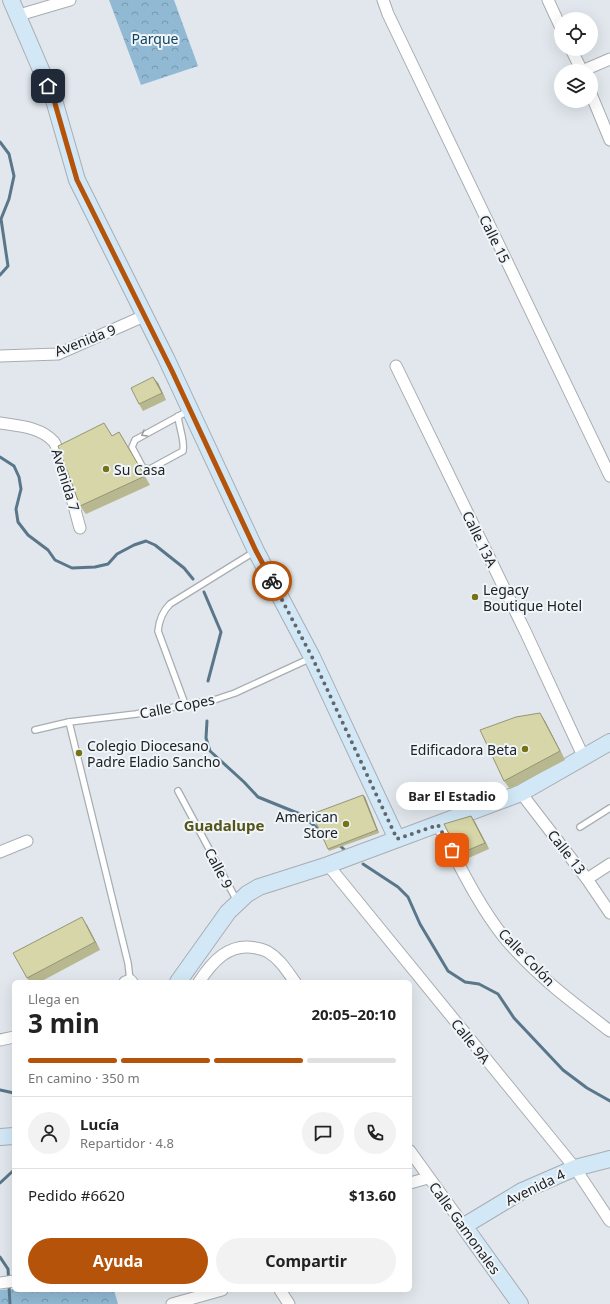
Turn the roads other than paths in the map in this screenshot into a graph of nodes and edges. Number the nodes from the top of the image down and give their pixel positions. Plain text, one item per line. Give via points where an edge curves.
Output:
1 (12, 0) edge
2 (70, 0) edge
3 (383, 0) edge
4 (548, 0) edge
5 (554, 13) edge
6 (19, 15) junction
7 (610, 59) edge
8 (598, 64) edge
9 (597, 108) edge
10 (610, 140) edge
11 (144, 316) junction
12 (0, 356) edge
13 (396, 366) dead end
14 (184, 413) junction
15 (0, 423) edge
16 (610, 476) edge
17 (80, 528) dead end
18 (256, 551) junction
19 (312, 657) junction
20 (185, 704) junction
21 (69, 722) junction
22 (35, 730) dead end
23 (610, 742) edge
24 (584, 758) junction
25 (178, 791) dead end
26 (521, 793) junction
27 (610, 808) edge
28 (438, 825) junction
29 (580, 827) dead end
30 (397, 839) junction
31 (27, 841) dead end
32 (0, 852) edge
33 (610, 864) edge
34 (328, 865) junction
35 (587, 879) junction
36 (238, 903) junction
37 (610, 913) edge
38 (129, 980) edge
39 (179, 980) edge
40 (200, 980) edge
41 (294, 980) edge
42 (610, 1032) edge
43 (12, 1037) edge
44 (0, 1040) edge
45 (12, 1136) edge
46 (0, 1137) edge
47 (412, 1154) edge
48 (610, 1159) edge
49 (575, 1168) junction
50 (428, 1178) junction
51 (412, 1182) edge
52 (610, 1221) edge
53 (464, 1226) junction
54 (12, 1281) edge
55 (0, 1283) edge
56 (215, 1292) edge
57 (281, 1292) edge
58 (172, 1304) edge
59 (289, 1304) edge
60 (520, 1304) edge

1 - 6 street
2 - 6 street
3 - 16 street, Calle 15 via 431,106
4 - 5 street
6 - 11 street via 54,100 77,180
7 - 8 street
9 - 10 street
11 - 12 street, Avenida 9 via 58,354
11 - 14 street
13 - 24 street, Calle 13A
14 -> 14 lane via 135,440 132,447 143,468 150,469 183,451 184,445 179,428
14 - 18 street
15 - 17 street, Avenida 7 via 26,426 41,432 55,443
18 - 19 street
18 - 20 lane via 164,610 158,631
19 - 20 lane, Calle Copes via 235,693 214,700
19 - 30 street
20 - 21 lane, Calle Copes via 136,714
21 - 22 lane, Calle Copes
21 - 38 lane via 128,963
23 - 24 street
24 - 26 street
25 - 36 lane, Calle 9
26 - 28 street
26 - 35 street, Calle 13
27 - 29 lane
28 - 30 street
28 - 42 street, Calle Colón via 472,888 503,935 529,964
30 - 34 street
31 - 32 street
33 - 35 street
34 - 36 street via 258,887
34 - 49 street, Calle 9A
35 - 37 street, Calle 13
36 - 39 street via 228,912
40 - 41 street via 211,964 228,950 249,946 267,951 283,964
43 - 44 street
45 - 46 street
47 - 50 street, Calle Gamonales
48 - 49 street, Avenida 4
49 - 52 street, Calle 9A
49 - 53 street, Avenida 4 via 522,1191
50 - 51 street
50 - 53 street, Calle Gamonales
53 - 60 street, Calle Gamonales
54 - 55 street
56 - 58 street
57 - 59 street

